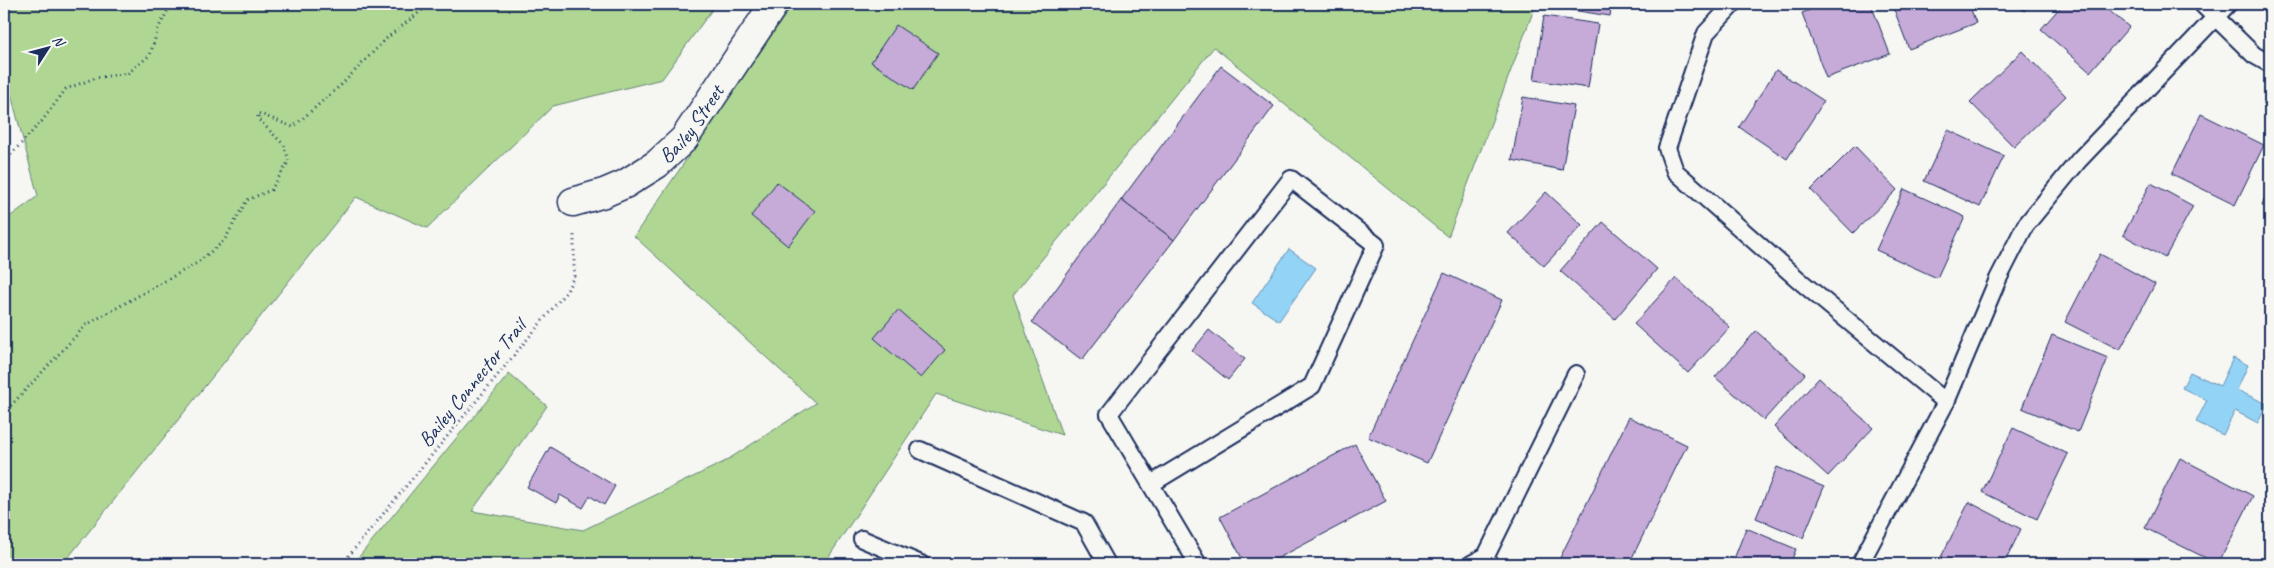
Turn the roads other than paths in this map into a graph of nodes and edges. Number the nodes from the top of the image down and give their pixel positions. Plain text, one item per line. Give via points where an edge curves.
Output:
1 (774, 4) edge
2 (1734, 4) edge
3 (2202, 4) edge
4 (2228, 4) edge
5 (2215, 17) junction
6 (2270, 64) edge
7 (573, 202) road end
8 (1576, 374) dead end
9 (1946, 402) junction
10 (920, 450) dead end
11 (1150, 484) junction
12 (862, 539) dead end
13 (922, 564) edge
14 (1107, 564) edge
15 (1198, 564) edge
16 (1471, 564) edge
17 (1860, 564) edge

1 - 7 street, Bailey Street via 684,139 657,164 625,184
2 - 9 lane via 1706,33 1667,148 1675,172
3 - 5 lane
4 - 5 lane
5 - 6 lane via 2254,55
5 - 9 lane via 2079,160 2025,226 1998,278
8 - 16 lane via 1486,556
9 - 17 lane
10 - 14 lane via 1084,523
11 - 11 lane via 1312,386 1376,245 1291,179 1109,414
11 - 15 lane
12 - 13 lane

